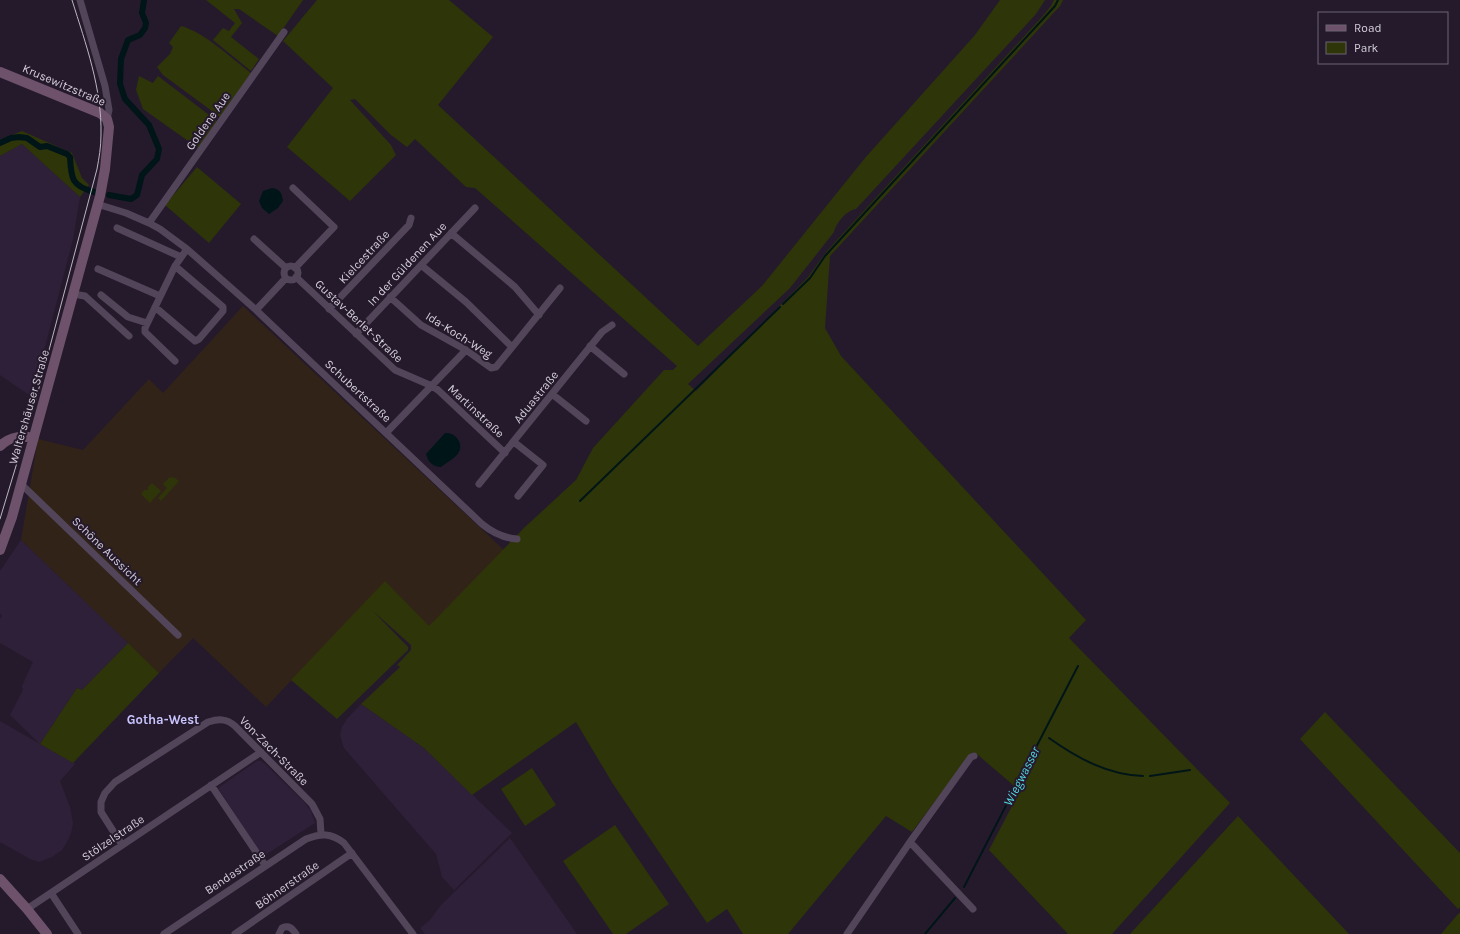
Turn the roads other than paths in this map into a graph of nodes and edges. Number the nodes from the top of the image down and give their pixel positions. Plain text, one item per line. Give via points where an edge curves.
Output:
1 (80, 0) edge
2 (284, 32) dead end
3 (0, 72) edge
4 (107, 119) junction
5 (108, 130) joint
6 (293, 188) dead end
7 (97, 204) junction
8 (474, 208) dead end
9 (411, 218) dead end
10 (149, 223) junction
11 (117, 228) dead end
12 (451, 233) junction
13 (254, 239) dead end
14 (187, 249) junction
15 (180, 257) junction
16 (421, 265) junction
17 (175, 266) junction
18 (286, 268) junction
19 (296, 268) junction
20 (98, 269) dead end
21 (296, 277) junction
22 (286, 278) junction
23 (560, 288) dead end
24 (73, 294) junction
25 (101, 295) dead end
26 (160, 296) junction
27 (390, 298) junction
28 (155, 307) junction
29 (256, 310) junction
30 (329, 310) junction
31 (539, 314) junction
32 (147, 324) junction
33 (612, 325) dead end
34 (356, 334) junction
35 (129, 336) dead end
36 (590, 346) junction
37 (512, 347) junction
38 (466, 350) junction
39 (175, 361) dead end
40 (624, 374) dead end
41 (432, 386) junction
42 (552, 394) junction
43 (586, 421) dead end
44 (386, 433) junction
45 (33, 438) junction
46 (514, 442) junction
47 (0, 446) edge
48 (504, 454) junction
49 (21, 484) junction
50 (479, 484) dead end
51 (518, 496) dead end
52 (517, 540) dead end
53 (0, 550) edge
54 (178, 635) dead end
55 (261, 752) junction
56 (974, 756) dead end
57 (211, 785) junction
58 (321, 834) junction
59 (910, 842) junction
60 (122, 845) junction
61 (352, 853) junction
62 (265, 865) junction
63 (0, 880) edge
64 (51, 893) junction
65 (27, 909) junction
66 (973, 909) dead end
67 (47, 934) edge
68 (78, 934) edge
69 (164, 934) edge
70 (235, 934) edge
71 (279, 934) edge
72 (296, 934) edge
73 (413, 934) edge
74 (846, 934) edge

1 - 4 street via 105,86 109,110
2 - 10 street, Goldene Aue
3 - 4 main road, Krusewitzstraße via 100,113
4 - 5 main road, Krusewitzstraße
5 - 7 main road, Waltershäuser Straße via 105,170
6 - 19 street via 334,227
7 - 10 street, Schubertstraße
7 - 24 main road, Waltershäuser Straße
8 - 12 street, In der Güldenen Aue
9 - 30 street, Kielcestraße via 410,225
10 - 14 street, Schubertstraße
11 - 15 street
12 - 16 street, In der Güldenen Aue
12 - 31 street via 515,287
13 - 18 street
14 - 15 street
14 - 29 street, Schubertstraße
15 - 17 street
16 - 27 street, In der Güldenen Aue
16 - 37 street via 466,302
17 - 26 street
17 - 28 street via 223,307 223,311 200,339 195,341
18 - 19 street
18 - 22 street
19 - 21 street
20 - 26 street
21 - 22 street via 290,280
21 - 30 street, Gustav-Berlet-Straße
22 - 29 street
23 - 31 street, Ida-Koch-Weg
24 - 35 street via 84,296
24 - 45 main road, Waltershäuser Straße
25 - 32 street via 128,317
26 - 28 street
27 - 34 street, In der Güldenen Aue
27 - 38 street, Ida-Koch-Weg via 421,325
28 - 32 street
29 - 44 street, Schubertstraße
30 - 34 street, Gustav-Berlet-Straße
31 - 37 street, Ida-Koch-Weg
32 - 39 street via 145,332
33 - 36 street, Aduastraße
34 - 41 street, Gustav-Berlet-Straße via 395,370
36 - 40 street
36 - 42 street, Aduastraße
37 - 38 street, Ida-Koch-Weg via 496,367 491,368
38 - 41 street
41 - 44 street
41 - 48 street, Martinstraße
42 - 43 street
42 - 46 street, Aduastraße
44 - 52 street, Schubertstraße via 490,530 502,537
45 - 47 main road via 10,438
45 - 49 main road, Waltershäuser Straße
46 - 48 street, Aduastraße
46 - 51 street via 543,465
48 - 50 street, Aduastraße
49 - 53 main road, Waltershäuser Straße
49 - 54 street, Schöne Aussicht
55 - 57 street, Stölzelstraße
55 - 58 street, Von-Zach-Straße via 312,804 320,819
55 - 60 street, Von-Zach-Straße via 232,723 218,719 208,722 115,782 105,793 101,802 101,812
56 - 59 street
57 - 60 street, Stölzelstraße
57 - 62 street
58 - 61 street via 338,839
58 - 62 street, Bendastraße via 306,839
59 - 66 street
59 - 74 street
60 - 64 street, Stölzelstraße
61 - 70 street, Böhnerstraße
61 - 73 street
62 - 69 street, Bendastraße
63 - 65 main road
64 - 65 street, Stölzelstraße
64 - 68 street
65 - 67 main road
71 - 72 street via 286,926

